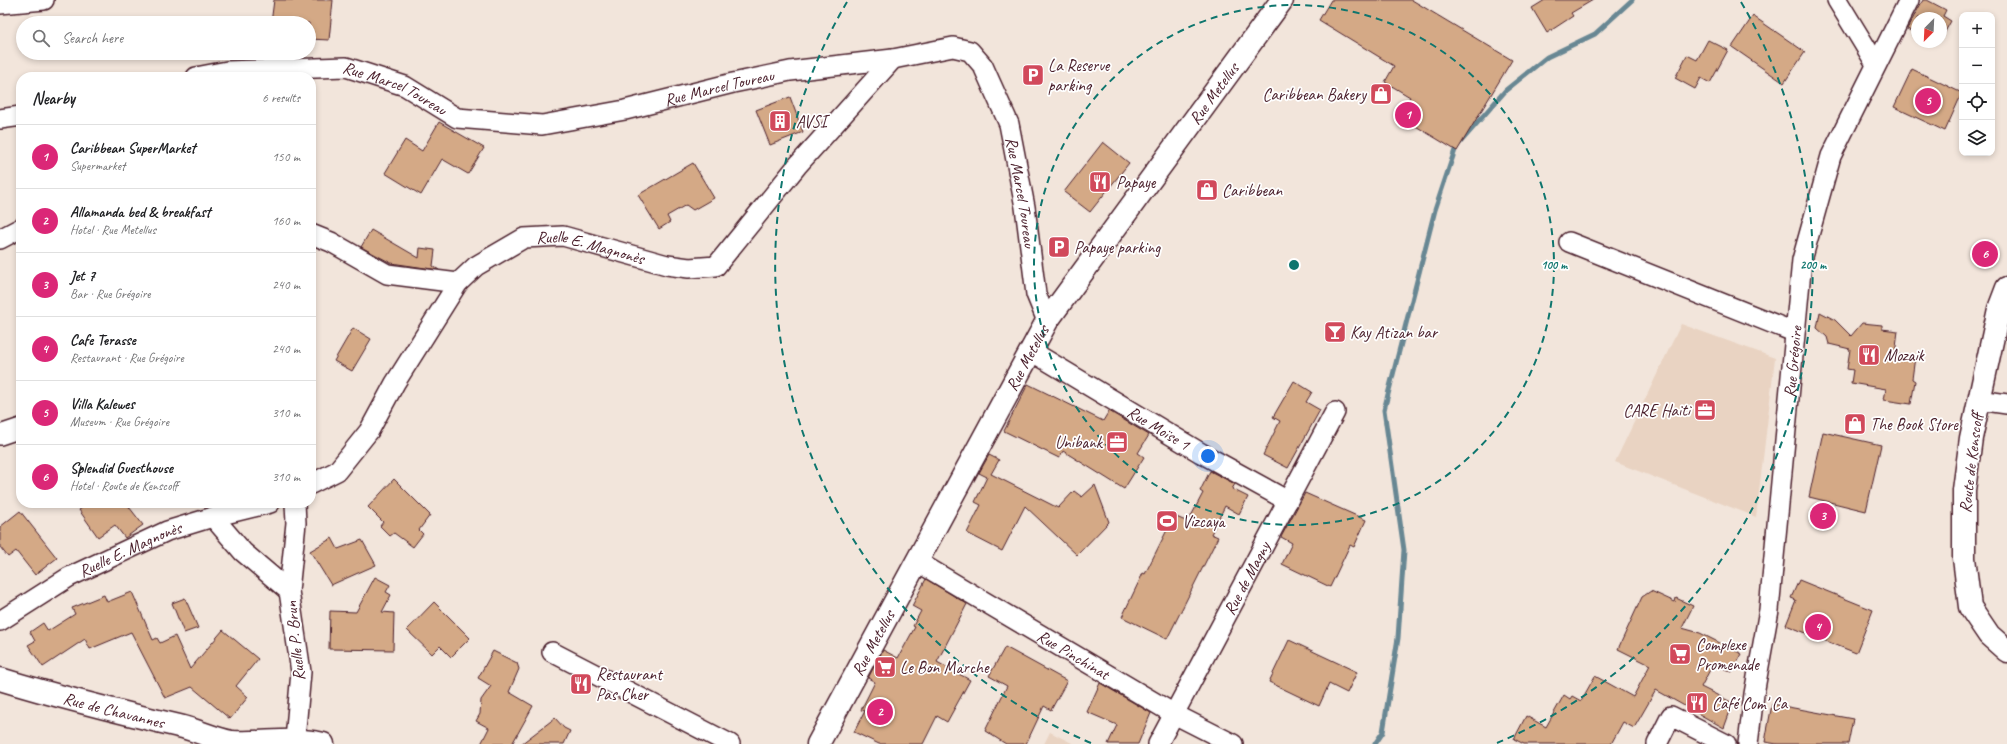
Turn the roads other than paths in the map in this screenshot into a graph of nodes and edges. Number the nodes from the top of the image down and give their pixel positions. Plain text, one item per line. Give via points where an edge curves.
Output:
1 (44, 0) edge
2 (1282, 0) edge
3 (1837, 0) edge
4 (1909, 0) edge
5 (0, 4) edge
6 (893, 59) junction
7 (1876, 64) junction
8 (218, 72) edge
9 (259, 72) edge
10 (287, 72) edge
11 (16, 117) edge
12 (0, 119) edge
13 (16, 231) edge
14 (316, 236) edge
15 (0, 239) edge
16 (1569, 242) dead end
17 (458, 283) junction
18 (2007, 288) edge
19 (1047, 321) junction
20 (1794, 332) junction
21 (1031, 351) junction
22 (1979, 400) junction
23 (2007, 404) edge
24 (1335, 412) dead end
25 (16, 430) edge
26 (0, 435) edge
27 (316, 482) edge
28 (1288, 501) junction
29 (250, 508) edge
30 (296, 508) edge
31 (213, 517) junction
32 (916, 561) junction
33 (289, 591) junction
34 (0, 621) edge
35 (2007, 651) edge
36 (552, 652) dead end
37 (0, 679) edge
38 (1174, 714) junction
39 (295, 740) junction
40 (323, 744) edge
41 (730, 744) edge
42 (818, 744) edge
43 (1158, 744) edge
44 (1232, 744) edge
45 (1657, 744) edge
46 (1726, 744) edge
47 (1748, 744) edge

1 - 5 street
2 - 19 street, Rue Metellus
3 - 7 street
4 - 7 street, Rue Grégoire
6 - 10 street, Rue Marcel Toureau via 790,71 625,110 542,125 457,118 405,86 346,67
6 - 17 street, Ruelle E. Magnonès via 797,166 716,266 689,268 667,265 563,236 524,238 476,266
6 - 19 street, Rue Marcel Toureau via 953,47 970,51 983,66 1009,124 1025,207 1036,294
7 - 20 street, Rue Grégoire via 1831,156 1802,260
8 - 9 street, Rue Marcel Toureau
11 - 12 street
13 - 15 street
14 - 17 street via 332,242 387,274
16 - 20 street
17 - 27 street, Ruelle E. Magnonès via 395,383 369,431 337,471
18 - 22 street, Route de Kenscoff via 1999,309
19 - 21 street, Rue Metellus
20 - 47 street, Rue Grégoire via 1769,610
21 - 28 street, Rue Moïse 1 via 1201,453
21 - 32 street, Rue Metellus
22 - 23 street
22 - 35 street, Route de Kenscoff via 1964,490 1964,558 1970,607 1989,635
24 - 28 street, Rue de Magny
25 - 26 street
28 - 38 street, Rue de Magny
29 - 31 street, Ruelle E. Magnonès
30 - 33 street, Ruelle P. Brun
31 - 33 street, Ruelle P. Brun via 243,552
31 - 34 street, Ruelle E. Magnonès via 167,532 69,577
32 - 38 street, Rue Pinchinat
32 - 42 street, Rue Metellus
33 - 39 street, Ruelle P. Brun via 301,672
36 - 41 street
37 - 39 street, Rue de Chavannes via 231,742
38 - 43 street, Rue de Magny
38 - 44 street, Rue Pinchinat
39 - 40 street, Rue de Chavannes
45 - 46 street via 1671,716

